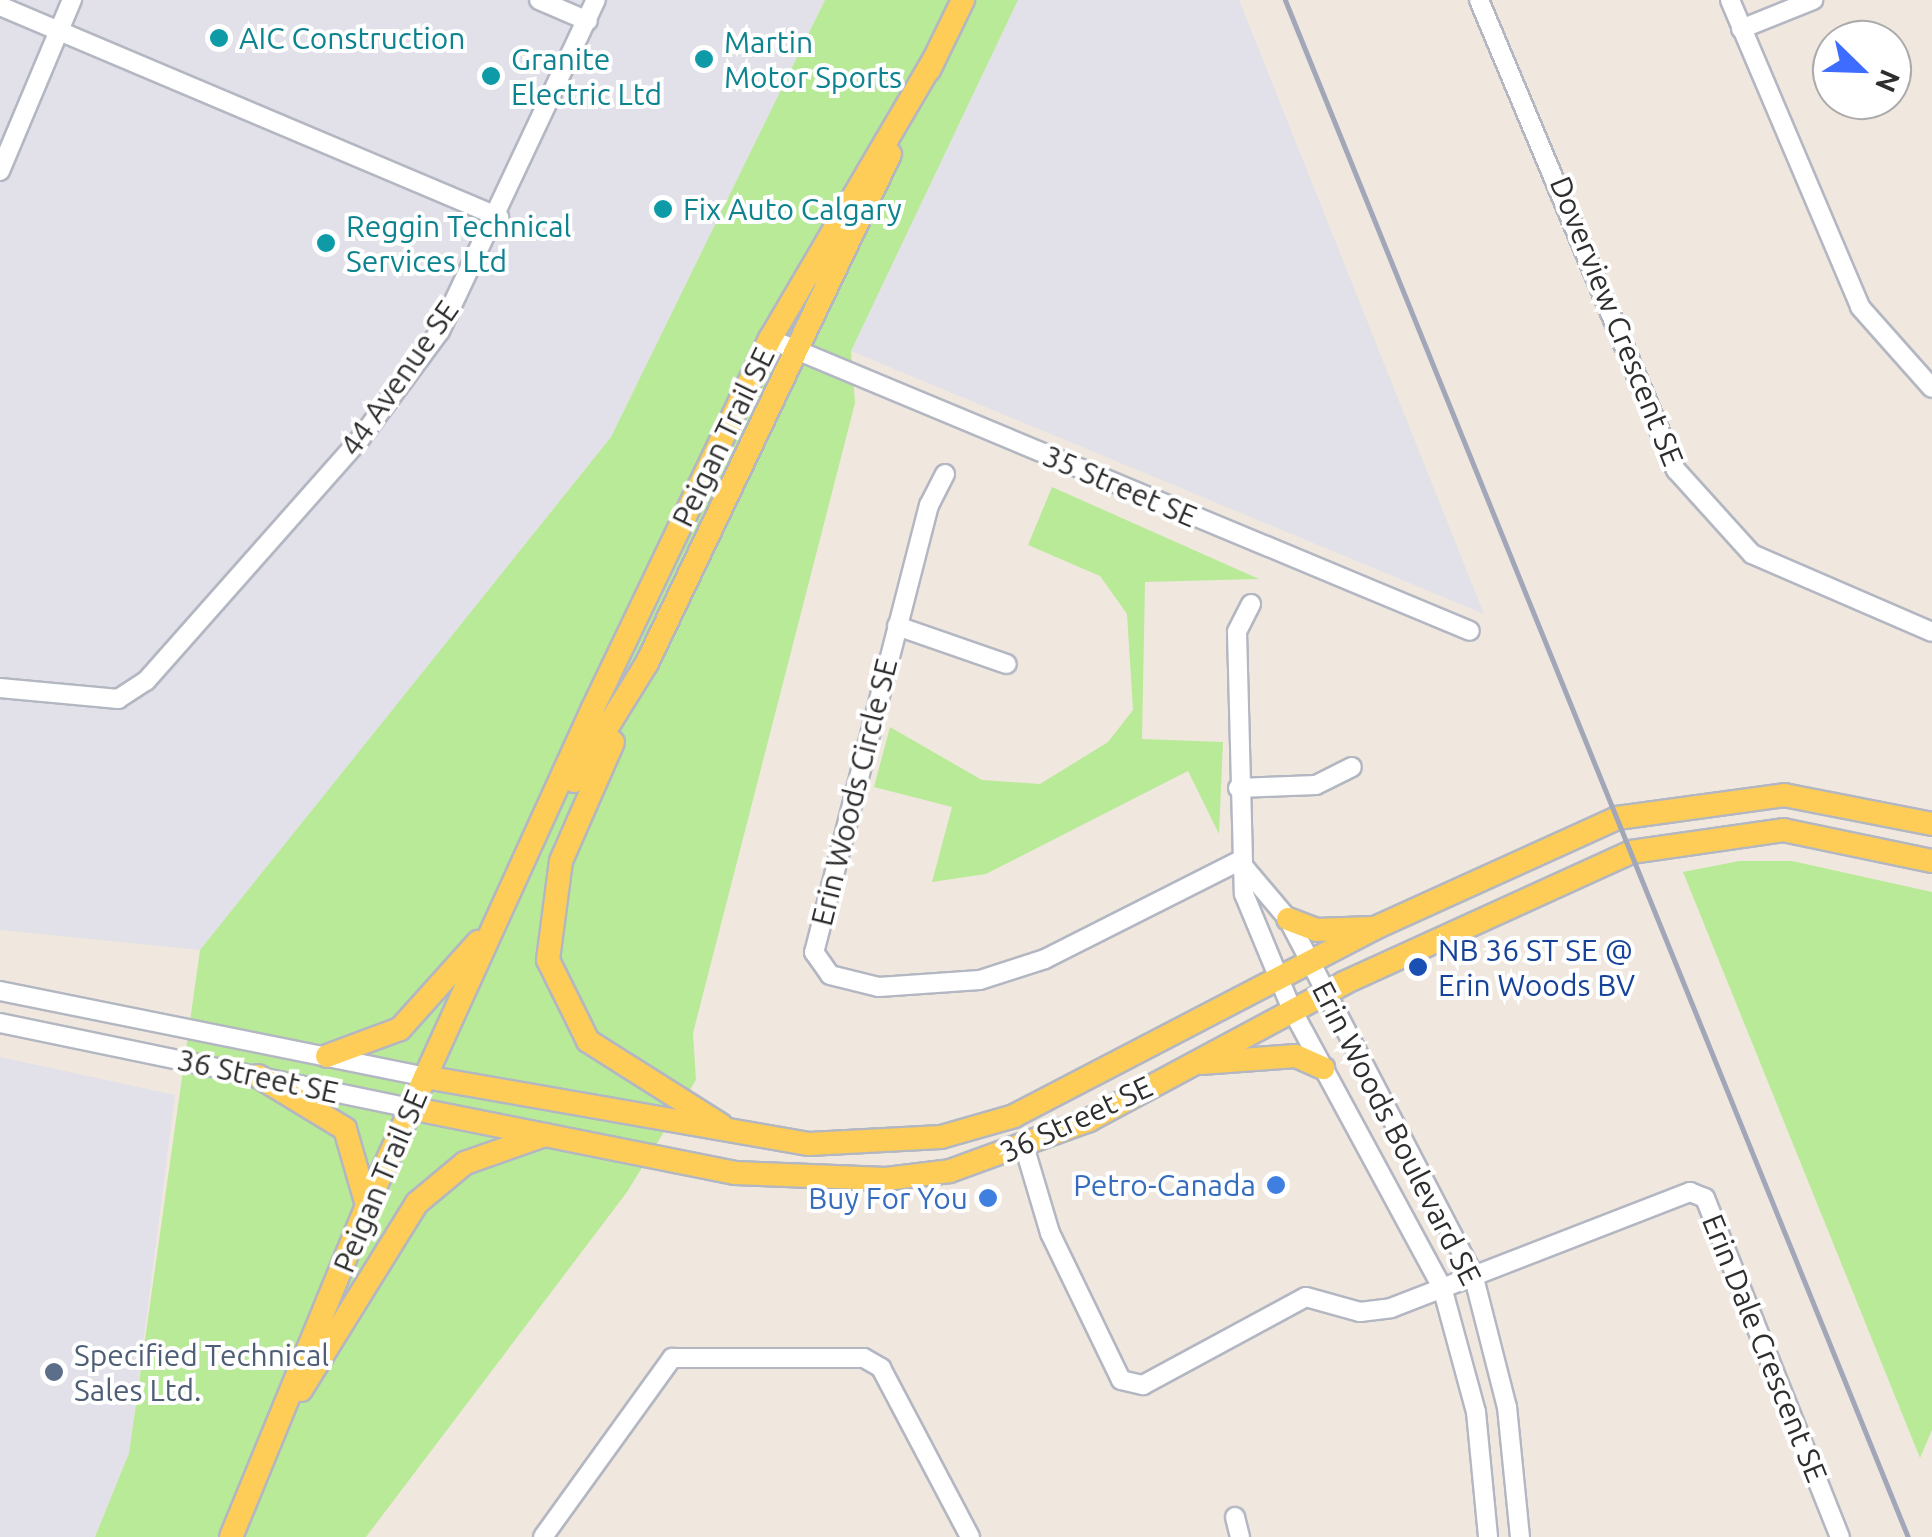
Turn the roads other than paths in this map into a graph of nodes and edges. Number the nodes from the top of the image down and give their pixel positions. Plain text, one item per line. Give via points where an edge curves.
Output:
1 (72, 0) edge
2 (539, 0) edge
3 (596, 0) edge
4 (963, 0) edge
5 (1480, 0) edge
6 (1730, 0) edge
7 (1814, 0) edge
8 (0, 6) edge
9 (588, 21) junction
10 (1741, 29) junction
11 (59, 31) junction
12 (934, 58) junction
13 (0, 172) edge
14 (500, 217) junction
15 (770, 340) junction
16 (798, 352) junction
17 (1932, 388) edge
18 (945, 474) dead end
19 (1251, 604) dead end
20 (897, 626) junction
21 (1470, 632) dead end
22 (1932, 632) edge
23 (647, 663) junction
24 (1008, 664) dead end
25 (0, 688) edge
26 (1352, 767) dead end
27 (1238, 788) junction
28 (1932, 824) edge
29 (543, 830) junction
30 (1239, 861) junction
31 (1932, 861) edge
32 (508, 903) junction
33 (1288, 918) junction
34 (1376, 928) junction
35 (1312, 965) junction
36 (1278, 981) junction
37 (0, 991) edge
38 (1326, 993) junction
39 (1292, 1010) junction
40 (0, 1023) edge
41 (327, 1056) junction
42 (1193, 1064) junction
43 (1323, 1068) junction
44 (258, 1076) junction
45 (425, 1077) junction
46 (410, 1108) junction
47 (548, 1134) junction
48 (742, 1136) junction
49 (1025, 1148) junction
50 (367, 1204) junction
51 (1472, 1274) junction
52 (1442, 1287) junction
53 (284, 1413) junction
54 (1235, 1517) dead end
55 (231, 1537) edge
56 (543, 1537) edge
57 (970, 1537) edge
58 (1240, 1537) edge
59 (1488, 1537) edge
60 (1520, 1537) edge
61 (1840, 1537) edge

1 - 11 street
2 - 9 street
3 - 9 street, 44 Avenue SE
4 - 12 main road, Peigan Trail SE
5 - 22 street, Doverview Crescent SE via 1676,470 1752,554
6 - 10 street
7 - 10 street
8 - 11 street
9 - 14 street, 44 Avenue SE
10 - 17 street via 1860,307
11 - 13 street
11 - 14 street
12 - 15 main road, Peigan Trail SE
12 - 16 main road, Peigan Trail SE
14 - 25 street, 44 Avenue SE via 440,330 360,439 146,680 118,699
15 - 16 street, 35 Street SE
15 - 29 main road, Peigan Trail SE
16 - 21 street, 35 Street SE
16 - 23 main road, Peigan Trail SE
18 - 20 street, Erin Woods Circle SE
19 - 27 street via 1237,632
20 - 24 street
20 - 30 street, Erin Woods Circle SE via 814,952 830,975 879,987 980,980 1045,958
23 - 29 main road, Peigan Trail SE
23 - 48 main road via 561,862 548,960 588,1041
26 - 27 street via 1316,785
27 - 30 street
28 - 34 main road, 36 Street SE via 1784,795 1688,803 1618,818
29 - 32 main road, Peigan Trail SE
30 - 33 street
30 - 36 street
31 - 38 main road, 36 Street SE via 1783,830 1686,838 1582,872
32 - 41 main road via 400,1029
32 - 45 main road, Peigan Trail SE
33 - 34 main road via 1316,930
33 - 35 street
34 - 35 main road, 36 Street SE
35 - 36 main road, 36 Street SE
35 - 38 street, Erin Woods Boulevard SE
36 - 39 street, Erin Woods Boulevard SE
36 - 48 main road, 36 Street SE via 978,1126 882,1144
37 - 41 street, 36 Street SE
38 - 39 main road, 36 Street SE
38 - 51 street, Erin Woods Boulevard SE
39 - 42 main road, 36 Street SE
39 - 43 street, Erin Woods Boulevard SE
40 - 44 street, 36 Street SE
41 - 45 street, 36 Street SE
42 - 43 main road via 1296,1056
42 - 49 main road, 36 Street SE
43 - 52 street, Erin Woods Boulevard SE
44 - 46 street, 36 Street SE
44 - 50 main road via 345,1129
45 - 46 main road, Peigan Trail SE
45 - 48 main road, 36 Street SE
46 - 47 main road, 36 Street SE
46 - 50 main road, Peigan Trail SE
47 - 49 main road, 36 Street SE via 685,1165 809,1180 950,1171
47 - 53 main road via 465,1163 417,1203
49 - 52 street, Erin Dale Crescent SE via 1050,1233 1121,1380 1143,1385 1306,1297 1360,1312
50 - 53 main road, Peigan Trail SE
51 - 52 street, Erin Dale Crescent SE
51 - 60 street, Erin Woods Boulevard SE via 1507,1407
51 - 61 street, Erin Dale Crescent SE via 1690,1192 1705,1198
52 - 59 street, Erin Woods Boulevard SE via 1476,1412
53 - 55 main road, Peigan Trail SE
54 - 58 street
56 - 57 street via 672,1358 864,1358 881,1368

